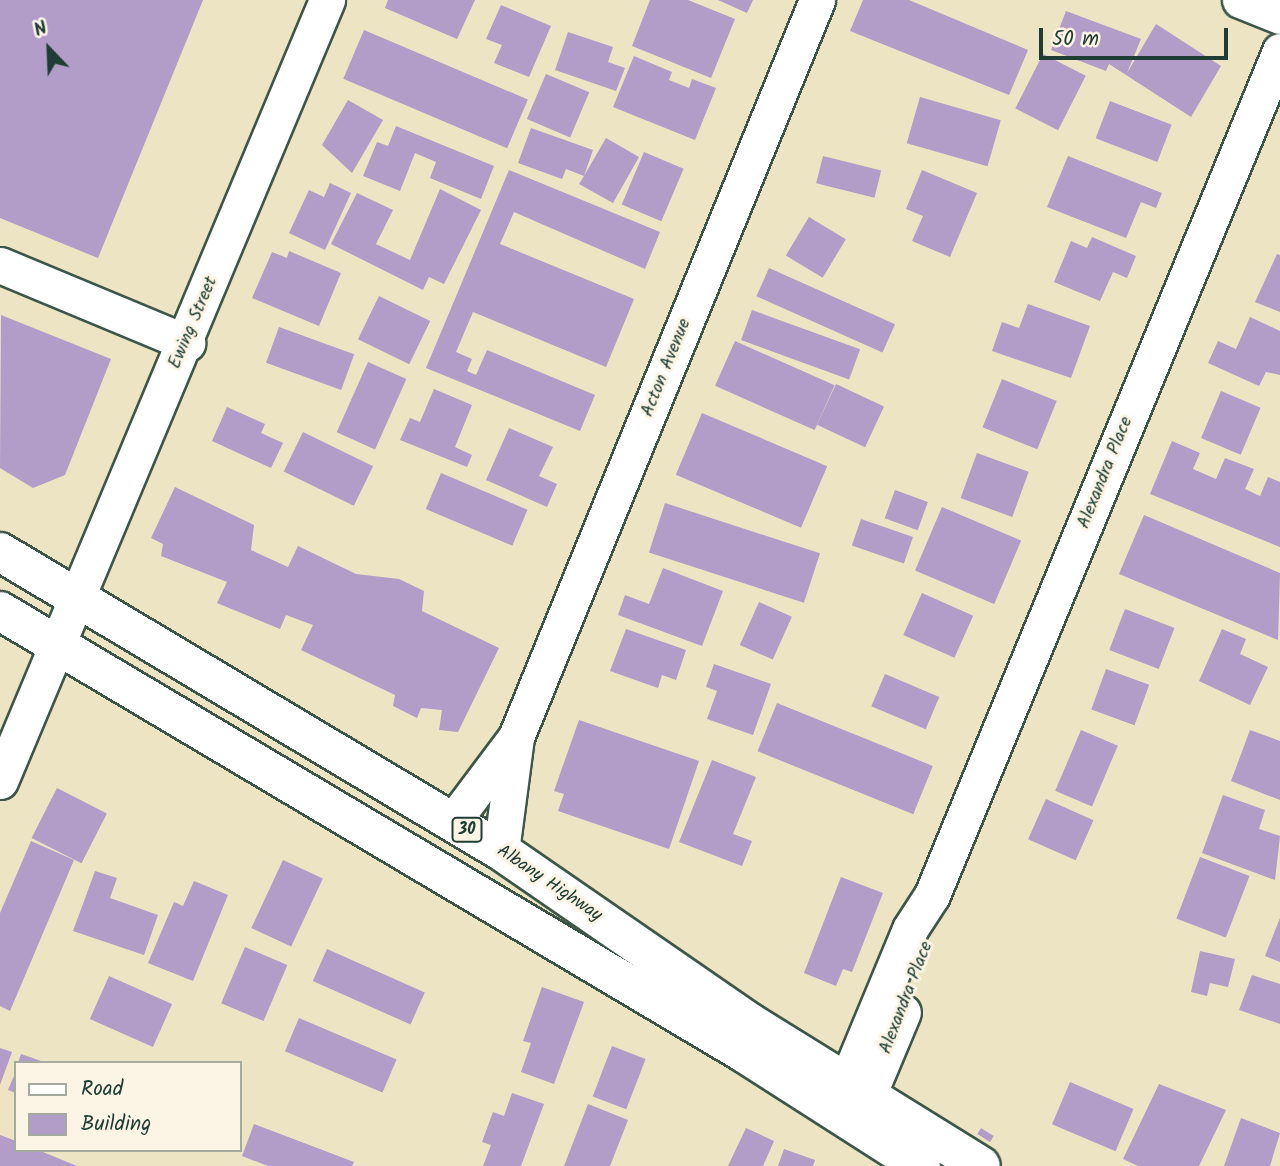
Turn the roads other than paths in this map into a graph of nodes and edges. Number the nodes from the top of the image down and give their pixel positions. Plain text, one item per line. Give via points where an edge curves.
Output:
1 (327, 0) edge
2 (817, 0) edge
3 (1240, 0) edge
4 (1280, 16) edge
5 (1280, 51) edge
6 (0, 265) edge
7 (187, 343) junction
8 (0, 552) edge
9 (76, 596) junction
10 (0, 611) edge
11 (56, 644) junction
12 (516, 737) junction
13 (0, 781) edge
14 (453, 821) junction
15 (500, 851) junction
16 (856, 1091) junction
17 (920, 1166) edge
18 (981, 1166) edge

1 - 7 street, Ewing Street
2 - 12 street, Acton Avenue
3 - 4 street
5 - 16 street, Alexandra Place via 932,895 910,929
6 - 7 street
7 - 9 street, Ewing Street
8 - 9 highway, Albany Highway / 30
9 - 11 street, Ewing Street
9 - 14 highway, Albany Highway / 30
10 - 11 highway
11 - 13 street, Ewing Street
11 - 17 highway via 732,1046
12 - 14 street, Acton Avenue
12 - 15 street, Acton Avenue
14 - 15 highway, Albany Highway / 30
15 - 16 highway, Albany Highway / 30
16 - 18 highway, Albany Highway / 30

